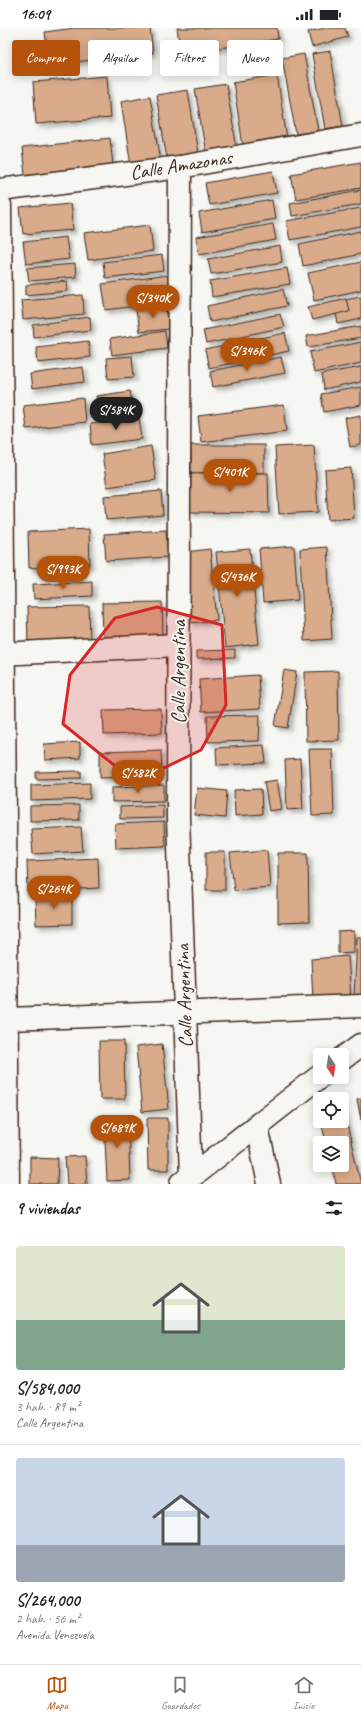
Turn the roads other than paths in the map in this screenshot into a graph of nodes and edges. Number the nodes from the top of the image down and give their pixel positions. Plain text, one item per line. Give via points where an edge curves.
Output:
1 (361, 135) edge
2 (180, 167) junction
3 (0, 190) edge
4 (0, 206) edge
5 (179, 645) junction
6 (2, 654) edge
7 (361, 1006) edge
8 (185, 1012) junction
9 (8, 1019) junction
10 (361, 1044) edge
11 (349, 1053) edge
12 (313, 1082) edge
13 (257, 1126) junction
14 (185, 1180) edge
15 (8, 1184) edge
16 (269, 1184) edge

1 - 2 street, Calle Amazonas
2 - 3 street, Calle Amazonas
2 - 5 street, Calle Argentina
4 - 6 street
5 - 6 street
5 - 8 street, Calle Argentina via 178,818
6 - 9 street
7 - 8 street
8 - 9 street
8 - 14 street, Calle Argentina
9 - 15 street
10 - 11 street
12 - 13 street
13 - 14 street
13 - 16 street

